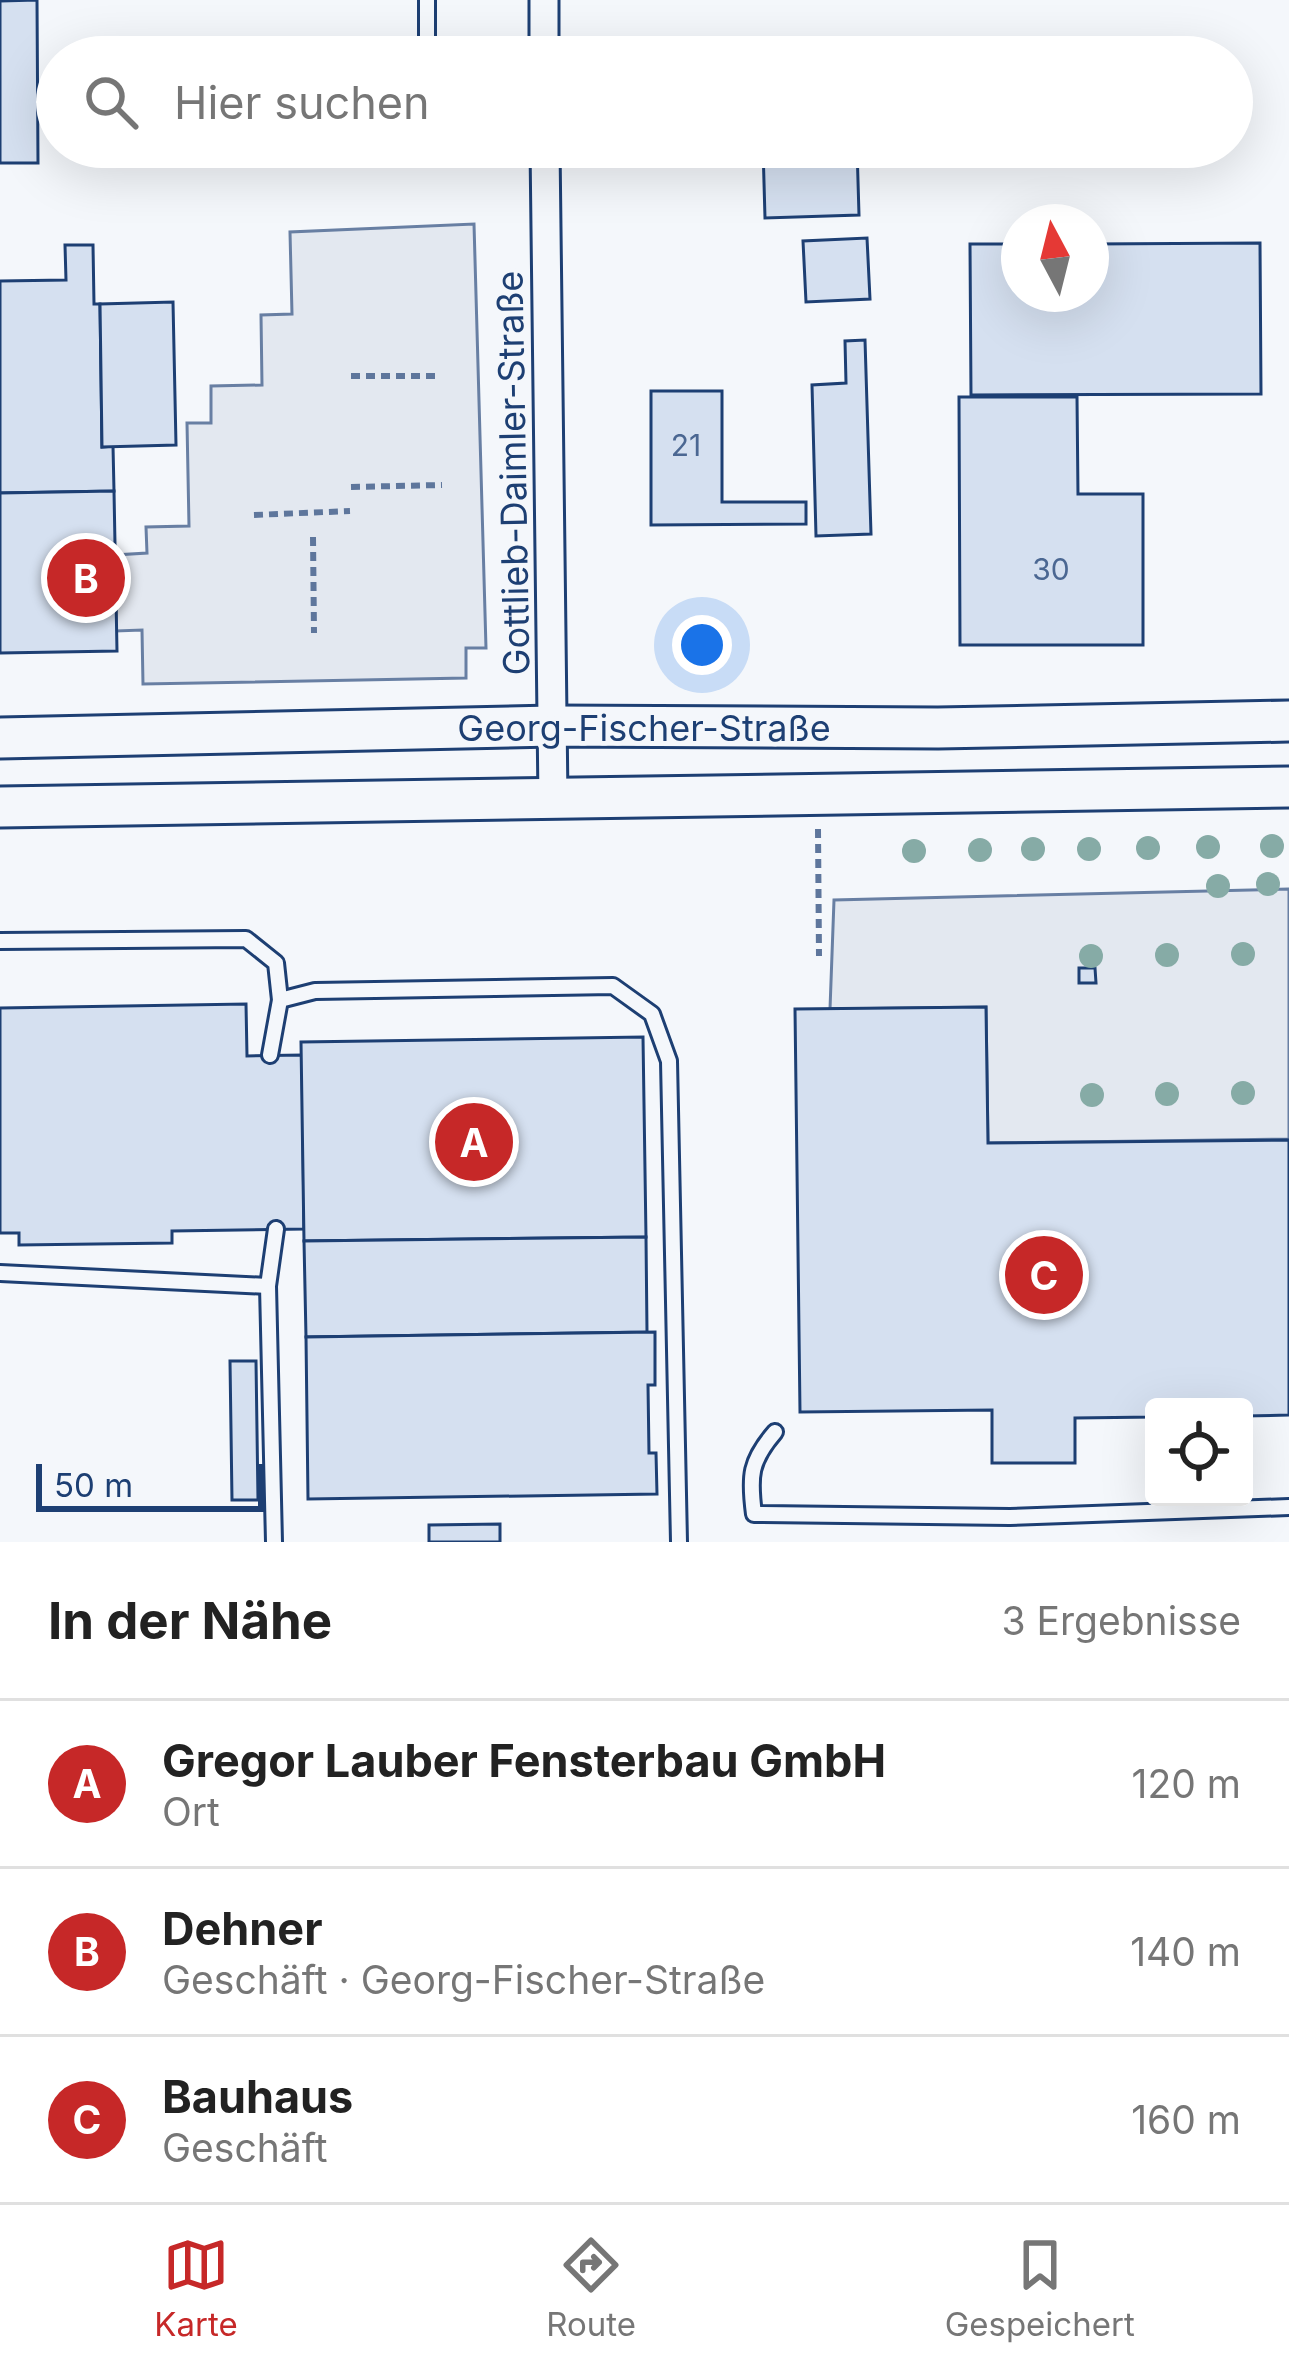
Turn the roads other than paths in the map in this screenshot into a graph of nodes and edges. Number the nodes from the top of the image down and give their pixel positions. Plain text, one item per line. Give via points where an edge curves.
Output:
1 (427, 0) edge
2 (544, 0) edge
3 (427, 36) edge
4 (544, 36) edge
5 (545, 168) edge
6 (1289, 721) edge
7 (552, 726) junction
8 (0, 738) edge
9 (1289, 787) edge
10 (553, 799) junction
11 (0, 807) edge
12 (0, 941) edge
13 (280, 1000) junction
14 (270, 1055) dead end
15 (276, 1229) dead end
16 (0, 1273) edge
17 (268, 1286) junction
18 (776, 1432) dead end
19 (1289, 1507) edge
20 (274, 1542) edge
21 (679, 1542) edge

1 - 3 lane
2 - 4 street
5 - 7 street, Gottlieb-Daimler-Straße
6 - 7 main road, Georg-Fischer-Straße
7 - 8 main road, Georg-Fischer-Straße
7 - 10 street, Gottlieb-Daimler-Straße
9 - 10 main road, Georg-Fischer-Straße
10 - 11 main road, Georg-Fischer-Straße
12 - 13 lane via 246,938 276,963
13 - 14 lane
13 - 21 lane via 315,991 613,986 652,1014 669,1061
15 - 17 lane
16 - 17 lane
17 - 20 lane
18 - 19 lane via 749,1480 754,1514 1010,1517

